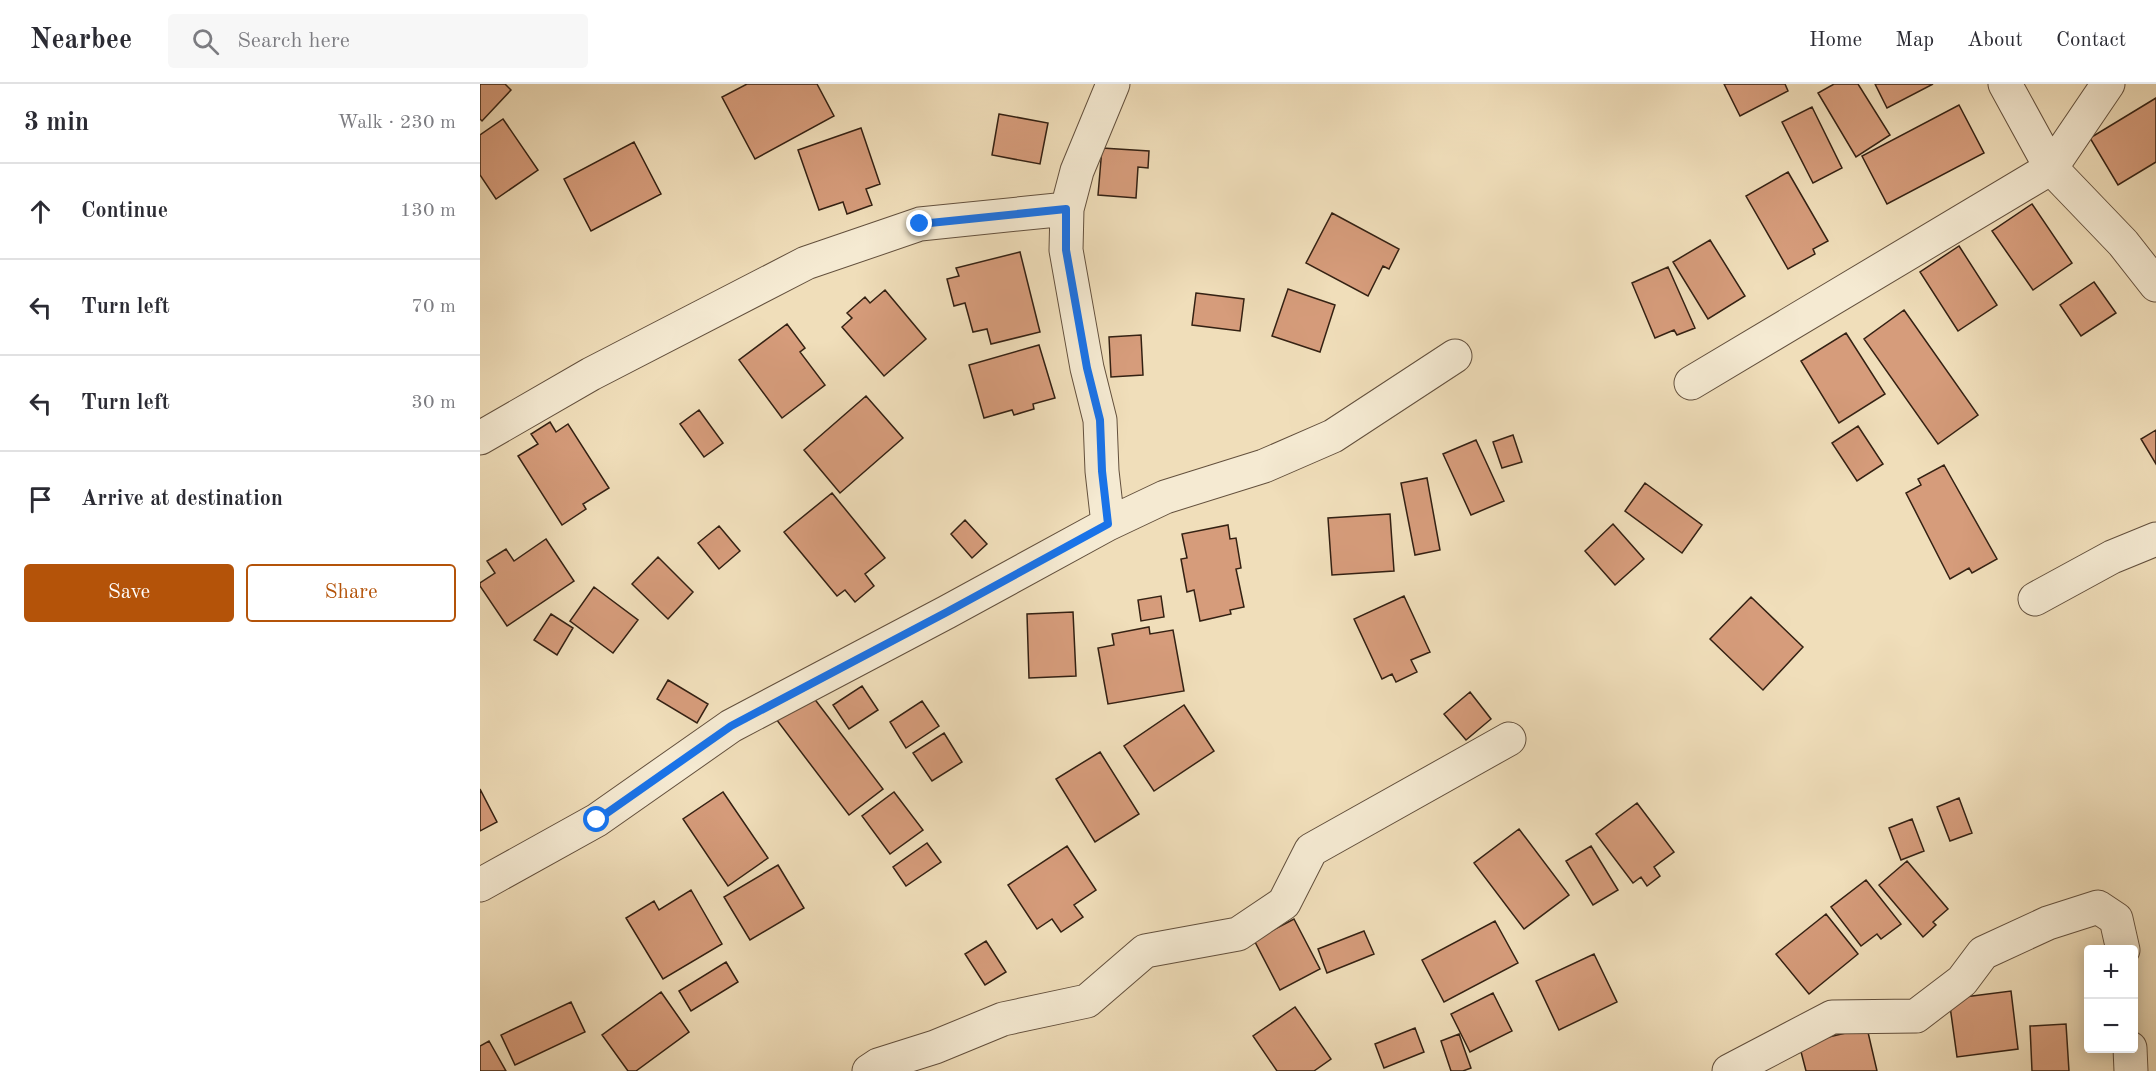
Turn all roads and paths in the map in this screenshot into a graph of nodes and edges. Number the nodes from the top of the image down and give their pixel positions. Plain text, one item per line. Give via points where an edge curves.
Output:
1 (1113, 84) edge
2 (2005, 84) edge
3 (2108, 84) edge
4 (2051, 168) junction
5 (1066, 209) junction
6 (2156, 285) edge
7 (1455, 356) dead end
8 (1691, 382) dead end
9 (480, 438) edge
10 (1108, 524) junction
11 (2156, 539) edge
12 (2035, 599) dead end
13 (1509, 739) dead end
14 (480, 885) edge
15 (2122, 945) edge
16 (2130, 1053) edge
17 (869, 1071) edge
18 (1729, 1071) edge
19 (2131, 1071) edge

1 - 5 street via 1077,171
2 - 4 street
3 - 4 street
4 - 6 street via 2123,243
4 - 8 street
5 - 9 street via 920,224 806,263 591,374
5 - 10 street via 1066,250 1100,420
7 - 10 street via 1333,436 1264,465 1165,497
10 - 14 street via 731,726 597,820
11 - 12 street via 2112,557
13 - 17 street via 1311,850 1284,903 1238,934 1145,951 1087,1001 1004,1020
15 - 18 street via 2116,919 2098,907 2048,923 1983,953 1962,981 1916,1016 1832,1017
16 - 19 street

